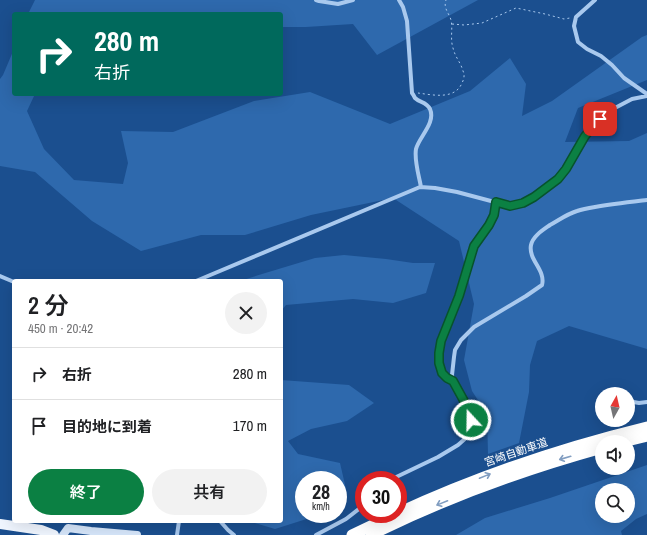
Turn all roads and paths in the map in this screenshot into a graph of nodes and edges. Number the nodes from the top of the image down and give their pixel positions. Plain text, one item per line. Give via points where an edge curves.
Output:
1 (316, 0) edge
2 (353, 0) edge
3 (399, 0) edge
4 (446, 0) edge
5 (596, 0) edge
6 (576, 17) junction
7 (451, 24) junction
8 (412, 93) junction
9 (647, 95) edge
10 (421, 187) junction
11 (647, 200) edge
12 (496, 202) junction
13 (0, 276) edge
14 (201, 279) edge
15 (12, 281) edge
16 (453, 381) junction
17 (635, 402) edge
18 (647, 402) edge
19 (647, 427) edge
20 (647, 436) edge
21 (635, 439) edge
22 (595, 450) edge
23 (407, 472) edge
24 (407, 509) edge
25 (355, 512) edge
26 (179, 523) edge
27 (222, 523) edge
28 (378, 523) edge
29 (378, 523) edge
30 (0, 524) edge
31 (67, 528) edge
32 (54, 535) edge
33 (137, 535) edge
34 (177, 535) edge
35 (234, 535) edge
36 (316, 535) edge
37 (352, 535) edge
38 (371, 535) edge
39 (384, 535) edge

1 - 2 street via 338,4
3 - 8 street via 407,21
4 - 7 path via 445,7
5 - 6 street
6 - 7 path via 564,19 516,8 482,23
6 - 9 street via 574,26 578,42 601,56
7 - 8 path via 454,54 463,71 464,79 460,88 454,93 442,95
8 - 10 street via 431,111 429,126 416,149
9 - 12 street via 632,99 600,119 585,136 558,179 534,197 510,206
10 - 12 street via 457,192
10 - 14 street
11 - 16 street via 578,211 559,219 536,236 531,250 542,276 542,285 466,334 455,350
12 - 16 street via 489,225 474,246 459,296 441,341 439,363 442,373
13 - 15 street
16 - 23 street via 470,416 467,437 458,445
17 - 18 street
24 -> 19 highway, 宮崎自動車道 via 549,454
20 - 21 highway
22 -> 38 highway, 宮崎自動車道 via 498,480
25 - 36 street
26 - 34 street
27 - 35 street
28 - 37 highway, 宮崎自動車道
29 - 39 street
30 - 32 main road via 41,530
31 - 33 street

